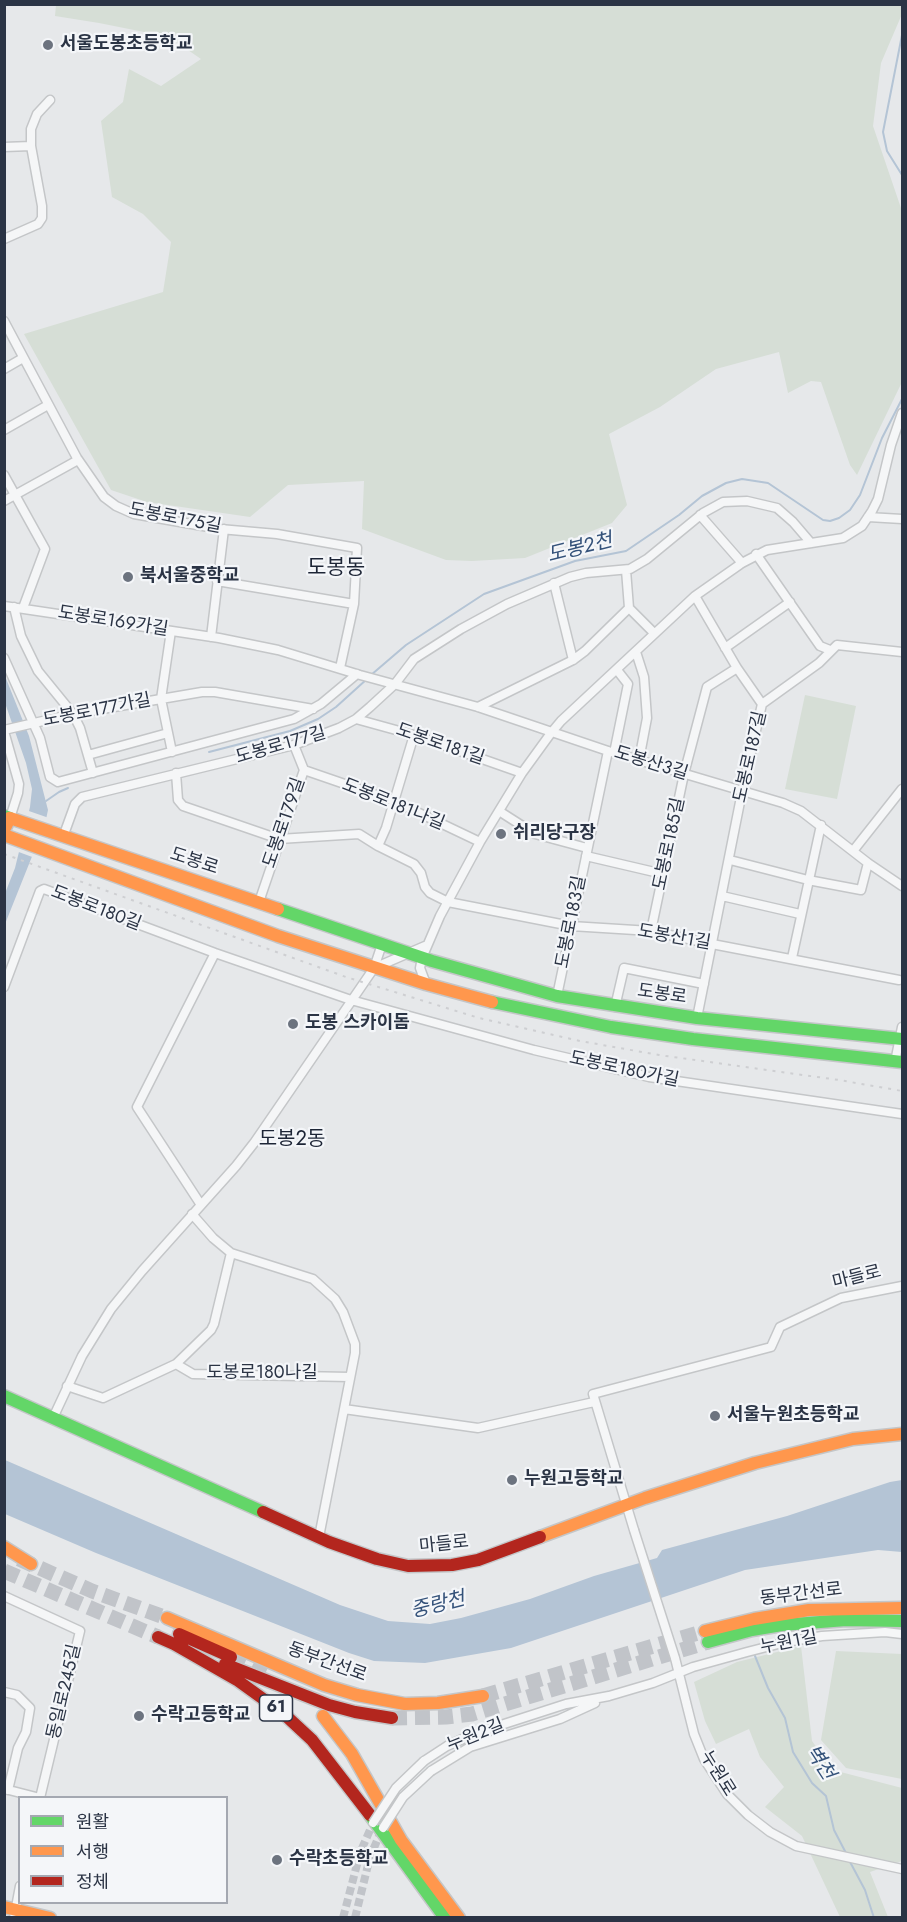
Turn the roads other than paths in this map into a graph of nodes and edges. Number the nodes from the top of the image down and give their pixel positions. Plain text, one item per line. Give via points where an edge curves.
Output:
1 (50, 100) dead end
2 (31, 146) junction
3 (4, 147) edge
4 (4, 239) edge
5 (4, 321) edge
6 (23, 358) junction
7 (4, 369) edge
8 (48, 405) junction
9 (903, 413) edge
10 (4, 430) edge
11 (78, 460) junction
12 (4, 475) edge
13 (15, 495) junction
14 (4, 501) edge
15 (700, 515) junction
16 (868, 517) junction
17 (903, 519) edge
18 (224, 529) junction
19 (811, 543) junction
20 (756, 554) junction
21 (742, 563) junction
22 (626, 570) junction
23 (217, 581) junction
24 (554, 583) junction
25 (695, 596) junction
26 (790, 602) junction
27 (354, 604) junction
28 (4, 606) edge
29 (19, 607) junction
30 (629, 608) junction
31 (171, 631) junction
32 (654, 633) junction
33 (211, 637) junction
34 (725, 648) junction
35 (830, 650) junction
36 (636, 652) junction
37 (903, 652) edge
38 (4, 658) edge
39 (573, 660) junction
40 (340, 668) junction
41 (736, 668) junction
42 (617, 670) junction
43 (359, 674) junction
44 (392, 683) junction
45 (161, 699) junction
46 (762, 704) junction
47 (478, 706) junction
48 (314, 709) junction
49 (72, 714) junction
50 (356, 719) junction
51 (32, 723) junction
52 (6, 730) edge
53 (168, 733) junction
54 (551, 733) junction
55 (414, 735) junction
56 (294, 745) junction
57 (172, 752) junction
58 (611, 752) junction
59 (88, 755) junction
60 (639, 760) junction
61 (303, 770) junction
62 (93, 773) junction
63 (176, 773) junction
64 (522, 773) junction
65 (684, 774) junction
66 (903, 790) edge
67 (742, 792) junction
68 (394, 801) junction
69 (499, 811) junction
70 (11, 819) edge
71 (821, 825) junction
72 (7, 834) edge
73 (61, 836) junction
74 (279, 839) junction
75 (480, 842) junction
76 (378, 846) junction
77 (853, 851) junction
78 (586, 852) junction
79 (730, 860) junction
80 (868, 863) junction
81 (663, 874) junction
82 (807, 880) junction
83 (903, 886) edge
84 (722, 896) junction
85 (259, 902) junction
86 (448, 902) junction
87 (800, 914) junction
88 (571, 926) junction
89 (651, 931) junction
90 (382, 944) junction
91 (712, 944) junction
92 (424, 952) junction
93 (215, 953) junction
94 (407, 953) junction
95 (792, 958) junction
96 (374, 968) junction
97 (898, 980) dead end
98 (426, 984) junction
99 (704, 984) junction
100 (4, 987) edge
101 (558, 996) junction
102 (351, 1000) junction
103 (615, 1007) junction
104 (697, 1018) junction
105 (902, 1035) edge
106 (899, 1062) edge
107 (903, 1114) edge
108 (201, 1205) junction
109 (192, 1214) junction
110 (231, 1253) junction
111 (903, 1286) edge
112 (176, 1364) junction
113 (350, 1377) junction
114 (67, 1386) junction
115 (4, 1396) edge
116 (593, 1398) junction
117 (344, 1409) junction
118 (53, 1418) junction
119 (903, 1434) edge
120 (626, 1505) junction
121 (319, 1537) junction
122 (4, 1547) edge
123 (31, 1564) tunnel mouth
124 (4, 1596) edge
125 (903, 1608) edge
126 (903, 1621) edge
127 (162, 1627) junction
128 (903, 1634) edge
129 (174, 1644) junction
130 (231, 1657) tunnel mouth
131 (679, 1672) junction
132 (4, 1692) edge
133 (483, 1696) tunnel mouth
134 (609, 1696) junction
135 (323, 1716) dead end
136 (392, 1718) tunnel mouth
137 (6, 1789) edge
138 (36, 1796) edge
139 (40, 1796) edge
140 (357, 1798) junction
141 (373, 1823) tunnel mouth
142 (383, 1828) tunnel mouth
143 (898, 1868) edge
144 (18, 1892) edge
145 (11, 1911) edge
146 (50, 1917) edge
147 (434, 1917) edge
148 (445, 1917) edge
149 (459, 1917) edge

1 - 2 street via 34,119
2 - 3 street
2 - 4 street via 43,214 38,224
5 - 6 street, 도봉로175길
6 - 7 street
6 - 8 street, 도봉로175길
8 - 10 street
8 - 11 street, 도봉로175길
9 - 16 street via 880,492
11 - 13 street
11 - 18 street, 도봉로175길 via 104,497 116,506 134,514
12 - 13 street
13 - 14 street
13 - 29 street via 45,549
15 - 19 street, 도봉로177길 via 728,501 765,504 781,511
15 - 21 street
15 - 22 street, 도봉로177길
16 - 17 street
16 - 19 street via 862,526 843,538
18 - 23 street
18 - 27 street, 도봉로175길 via 357,548
19 - 20 street
20 - 21 street
20 - 26 street
21 - 25 street
22 - 24 street, 도봉로177길 via 586,573
22 - 30 street
23 - 27 street
23 - 33 street
24 - 39 street
24 - 44 street, 도봉로177길 via 483,616 434,645 414,659
25 - 32 street
25 - 34 street
26 - 34 street
26 - 35 street via 820,646
27 - 40 street, 도봉로175길
28 - 29 street, 도봉로169가길
29 - 31 street, 도봉로169가길
29 - 49 street via 21,636 38,671
30 - 32 street
30 - 39 street
31 - 33 street, 도봉로169가길
31 - 45 street, 도봉로177가길
32 - 36 street
33 - 40 street, 도봉로169가길 via 278,650
34 - 41 street
35 - 37 street via 837,645
35 - 46 street, 도봉로187길 via 819,663
36 - 42 street
36 - 60 street via 644,677 647,718
38 - 51 street
39 - 47 street
40 - 43 street, 도봉로169가길
41 - 46 street
41 - 65 street, 도봉로185길 via 707,687
42 - 54 street
42 - 58 street via 628,684
43 - 44 street, 도봉로169가길
43 - 48 street, 도봉로177길
44 - 47 street, 도봉산3길
44 - 50 street, 도봉로177길
45 - 48 street, 도봉로177가길 via 215,692
45 - 49 street, 도봉로177가길
45 - 53 street, 도봉로177가길
46 - 67 street, 도봉로187길
47 - 54 street, 도봉산3길
48 - 57 street, 도봉로177길 via 294,719
49 - 51 street, 도봉로177가길
49 - 59 street
50 - 55 street, 도봉로181길
50 - 56 street, 도봉로177길
51 - 52 street, 도봉로177가길
51 - 62 street, 도봉로177길 via 51,780 62,782
52 - 70 street via 19,784
53 - 57 street, 도봉로177가길
53 - 59 street
54 - 58 street, 도봉산3길
54 - 64 street
55 - 64 street, 도봉로181길
55 - 68 street
56 - 61 street, 도봉로179길
56 - 63 street, 도봉로177길
57 - 62 street, 도봉로177길
58 - 60 street, 도봉산3길
58 - 78 street, 도봉로183길
59 - 62 street
60 - 65 street, 도봉산3길
61 - 68 street, 도봉로181나길
61 - 74 street, 도봉로179길
63 - 73 street, 도봉로177길 via 80,799
63 - 74 street via 178,800 183,806
64 - 69 street
65 - 67 street, 도봉산3길
65 - 81 street, 도봉로185길
66 - 77 street
67 - 71 street, 도봉산3길 via 792,807
67 - 79 street, 도봉로187길
68 - 75 street, 도봉로181나길
68 - 76 street
69 - 75 street
69 - 78 street via 535,834
70 - 72 main road
70 - 73 main road, 도봉로
71 - 77 street, 도봉산3길
71 - 82 street
72 - 96 main road via 53,854
73 - 85 main road, 도봉로
74 - 76 street via 352,833
74 - 85 street, 도봉로179길
75 - 86 street
76 - 86 street via 414,864 430,893
77 - 80 street, 도봉산3길
78 - 81 street
78 - 88 street, 도봉로183길
79 - 82 street
79 - 84 street, 도봉로187길
80 - 82 street via 861,890
80 - 83 street, 도봉산3길
81 - 89 street, 도봉로185길
82 - 87 street
84 - 87 street
84 - 91 street, 도봉로187길
85 - 90 main road, 도봉로
86 - 88 street, 도봉산1길
86 - 92 street
87 - 95 street
88 - 89 street, 도봉산1길
88 - 101 street, 도봉로183길
89 - 91 street, 도봉산1길
90 - 94 main road, 도봉로
90 - 96 street
91 - 95 street, 도봉산1길
91 - 99 street, 도봉로187길
92 - 94 main road, 도봉로
92 - 98 street via 420,968
92 - 101 main road, 도봉로
93 - 100 street, 도봉로180길 via 43,889
93 - 102 street, 도봉로180길
93 - 108 street via 137,1107
94 - 96 street
95 - 97 street, 도봉산1길
96 - 98 main road
96 - 102 street
98 - 106 main road via 611,1027
99 - 103 street via 624,968
99 - 104 street, 도봉로187길
101 - 103 main road, 도봉로
102 - 107 street, 도봉로180가길 via 631,1074
102 - 108 street via 254,1143
103 - 104 main road, 도봉로
104 - 105 main road, 도봉로
105 - 106 street
108 - 109 street
109 - 110 street
109 - 114 street via 111,1309
110 - 112 street via 214,1324
110 - 113 street via 313,1279 336,1299 355,1344
111 - 116 street, 마들로 via 830,1303 780,1327 771,1347
112 - 113 street, 도봉로180나길 via 193,1374
112 - 114 street via 103,1398
113 - 117 street
114 - 118 street
115 - 118 main road, 마들로
116 - 117 street, 마들로 via 478,1428
116 - 120 street, 누원로
117 - 121 street
118 - 121 main road, 마들로
119 - 120 main road, 마들로 via 853,1439 765,1461
120 - 121 main road, 마들로 via 478,1560 444,1567 393,1563
120 - 131 street, 누원로, bridge
122 - 123 main road
124 - 139 street, 동일로245길 via 80,1631
125 - 126 main road, 동부간선로 via 809,1610 754,1619 707,1636 846,1620
127 - 129 main road, 동부간선로 / 61
127 - 130 main road
127 - 133 main road, 동부간선로 / 61 via 367,1697 427,1704
128 - 131 street, 누원1길 via 850,1634 786,1642
129 - 136 main road, 동부간선로 / 61 via 314,1700
129 - 140 main road, 61 via 237,1680 284,1714 312,1740
131 - 134 street, 누원2길
131 - 143 street, 누원로 via 704,1759 716,1780 748,1815 796,1846
132 - 137 street via 17,1695 30,1708
134 - 141 street, 누원2길, bridge via 566,1704 447,1746 424,1761 396,1788
134 - 142 street, 누원2길, bridge via 560,1719 470,1747 444,1761 403,1797
135 - 149 main road via 352,1754 401,1840
137 - 138 street
140 - 147 main road via 367,1821
140 - 148 main road, 61
144 - 145 street
145 - 146 main road

